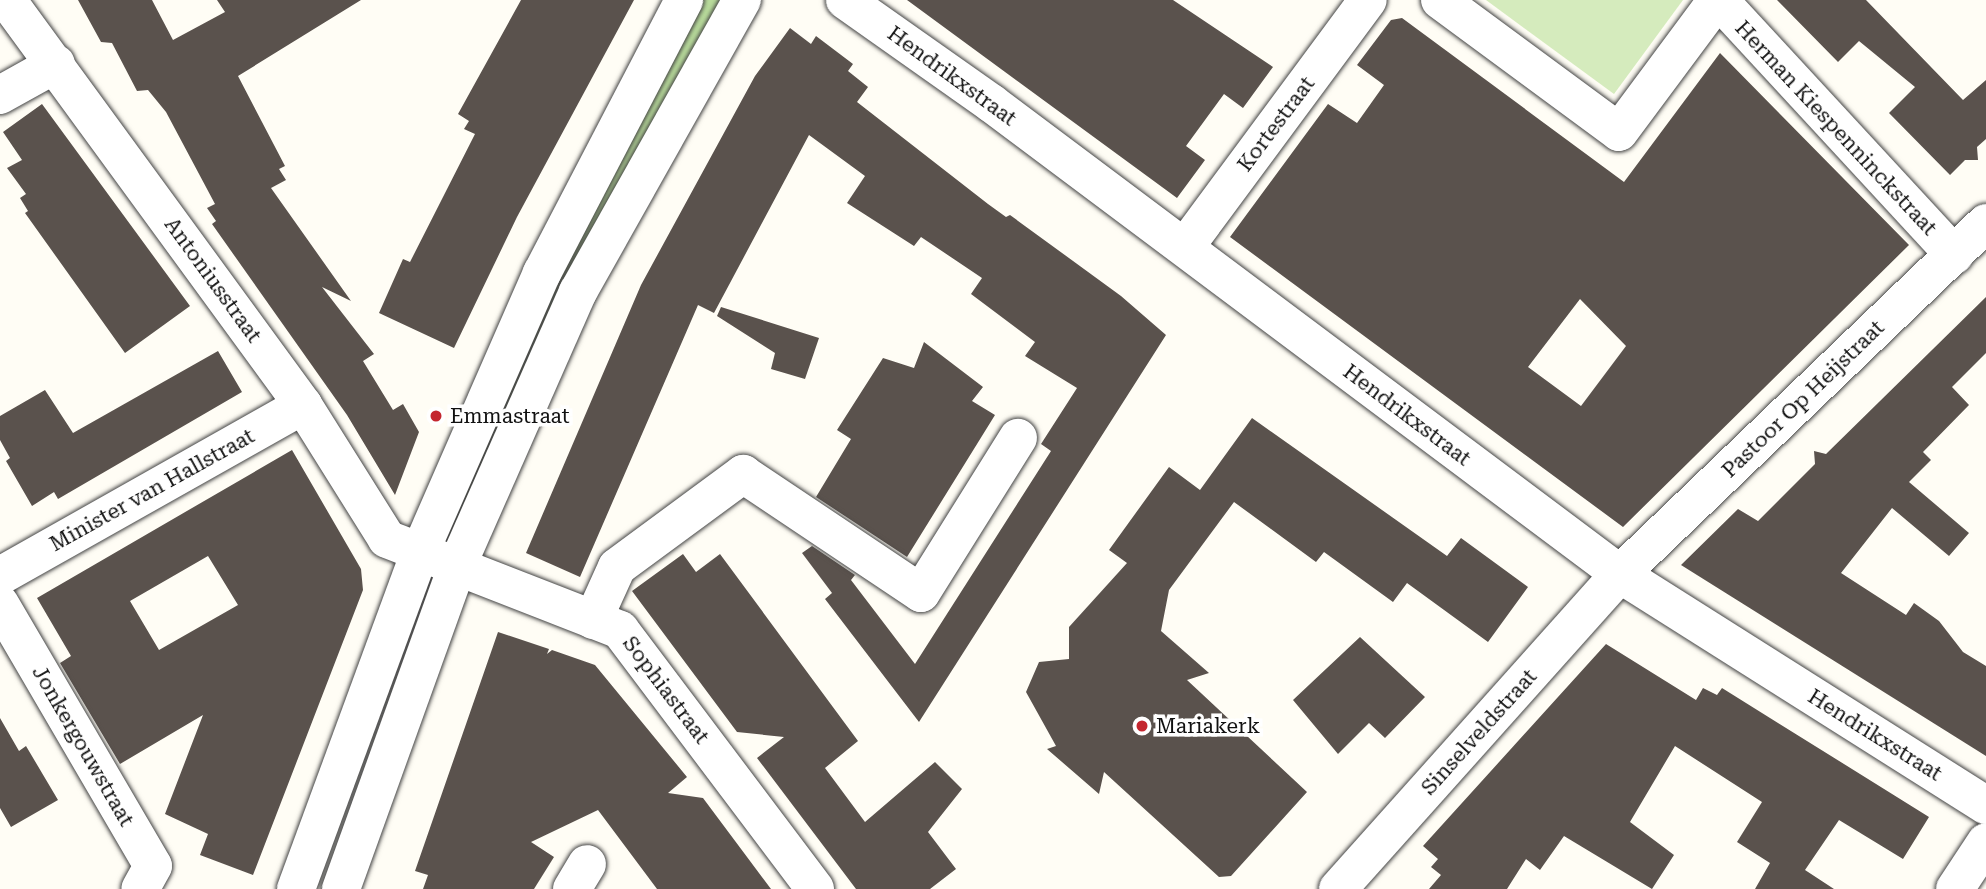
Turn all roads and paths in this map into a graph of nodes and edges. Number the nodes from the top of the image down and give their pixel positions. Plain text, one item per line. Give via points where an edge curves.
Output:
1 (7, 0) edge
2 (684, 0) edge
3 (743, 0) edge
4 (845, 0) edge
5 (1368, 0) edge
6 (1440, 0) edge
7 (1718, 0) edge
8 (56, 64) junction
9 (0, 94) edge
10 (1986, 223) edge
11 (1185, 247) junction
12 (1954, 256) junction
13 (303, 405) junction
14 (1018, 438) dead end
15 (420, 552) junction
16 (457, 566) junction
17 (1620, 574) junction
18 (0, 576) edge
19 (0, 604) edge
20 (593, 620) junction
21 (1986, 805) edge
22 (1986, 842) edge
23 (1343, 887) edge
24 (140, 889) edge
25 (296, 889) edge
26 (341, 889) edge
27 (815, 889) edge
28 (1955, 889) edge

1 - 8 street, Antoniusstraat
2 - 15 street via 542,274
3 - 16 street via 579,292
4 - 11 street, Hendrikxstraat
5 - 11 street, Kortestraat
6 - 7 street via 1619,131
7 - 12 street, Herman Kiespenninckstraat
8 - 9 street
8 - 13 street, Antoniusstraat
10 - 12 street, Pastoor Op Heijstraat
11 - 17 street, Hendrikxstraat
12 - 17 street, Pastoor Op Heijstraat
13 - 15 street, Antoniusstraat via 387,539
13 - 18 street, Minister van Hallstraat
14 - 20 street via 921,593 743,474 617,567
15 - 16 street, Sophiastraat
15 - 25 street
16 - 20 street, Sophiastraat
16 - 26 street
17 - 21 street, Hendrikxstraat
17 - 23 street, Sinselveldstraat
19 - 24 street, Jonkergouwstraat via 153,866
20 - 27 street, Sophiastraat via 620,630
22 - 28 street

